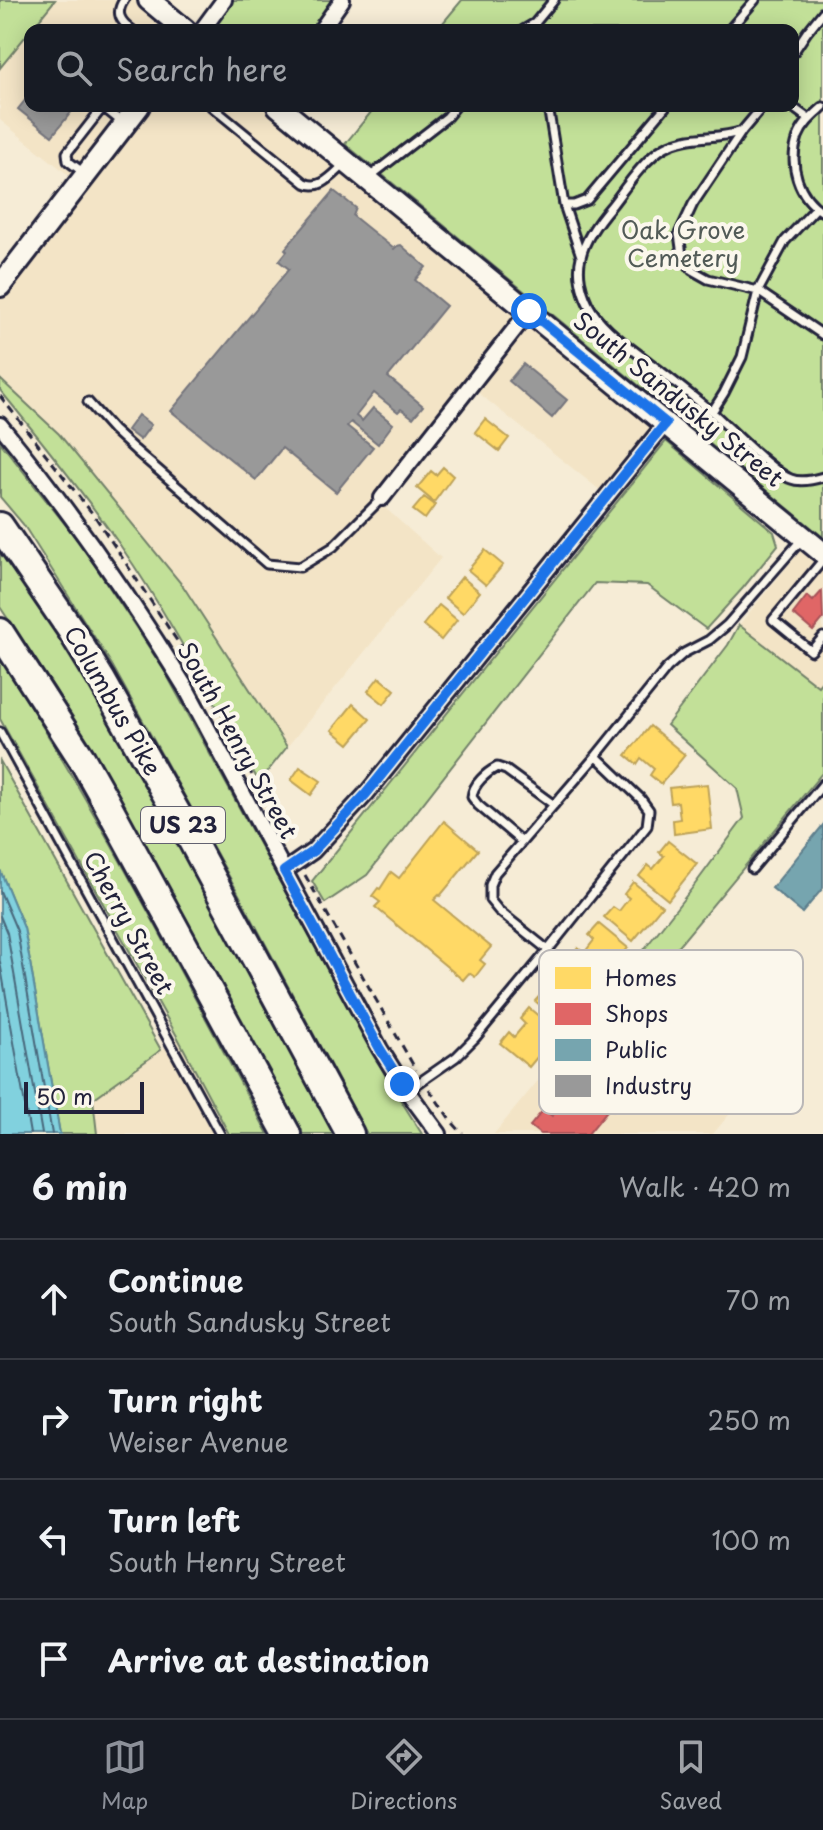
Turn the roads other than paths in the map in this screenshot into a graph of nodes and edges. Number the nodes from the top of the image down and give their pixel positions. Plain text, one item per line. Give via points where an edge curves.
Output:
1 (124, 0) edge
2 (149, 0) edge
3 (224, 0) edge
4 (342, 0) edge
5 (554, 0) edge
6 (755, 0) edge
7 (823, 12) edge
8 (124, 24) edge
9 (178, 24) edge
10 (206, 24) edge
11 (325, 24) edge
12 (537, 24) edge
13 (734, 24) edge
14 (799, 44) edge
15 (823, 107) edge
16 (100, 112) edge
17 (110, 112) edge
18 (134, 112) edge
19 (218, 112) edge
20 (285, 112) edge
21 (451, 112) edge
22 (549, 112) edge
23 (661, 112) edge
24 (759, 112) edge
25 (799, 112) edge
26 (809, 119) junction
27 (124, 125) junction
28 (742, 131) junction
29 (347, 163) junction
30 (85, 174) junction
31 (367, 179) junction
32 (564, 205) junction
33 (820, 210) edge
34 (581, 256) junction
35 (0, 286) edge
36 (758, 291) junction
37 (529, 311) junction
38 (823, 335) edge
39 (88, 402) dead end
40 (712, 412) junction
41 (666, 423) junction
42 (0, 425) edge
43 (823, 477) edge
44 (382, 498) joint
45 (0, 526) edge
46 (804, 537) junction
47 (823, 553) edge
48 (823, 560) edge
49 (0, 632) edge
50 (823, 637) edge
51 (0, 732) edge
52 (596, 756) junction
53 (823, 784) edge
54 (554, 805) junction
55 (522, 842) junction
56 (752, 869) dead end
57 (284, 871) junction
58 (548, 950) joint
59 (539, 961) edge
60 (407, 1091) junction
61 (220, 1134) edge
62 (287, 1134) edge
63 (350, 1134) edge
64 (439, 1134) edge

1 - 8 lane via 119,16
2 - 9 street
3 - 10 street
4 - 11 street
5 - 12 lane
6 - 13 lane
7 - 14 lane
15 - 26 lane
16 - 30 lane via 67,153 68,161
17 - 27 lane
18 - 27 street
19 - 29 lane via 311,187
20 - 29 street, South Sandusky Street
21 - 31 lane
22 - 32 lane
23 - 32 lane via 587,200
24 - 28 lane
25 - 26 lane
26 - 33 lane via 798,136 796,175 803,193
27 - 30 street
28 - 34 lane via 683,141 652,156 590,234
28 - 36 lane via 679,234 682,255 692,270
29 - 31 street, South Sandusky Street
30 - 35 street
31 - 37 street, South Sandusky Street
32 - 34 lane
33 - 36 lane via 785,241
34 - 40 lane via 582,288 602,322
36 - 38 lane
36 - 40 lane via 742,357
37 - 41 street, South Sandusky Street
37 - 44 street
39 - 44 lane via 124,440 267,564 300,567 333,547
40 - 43 lane via 791,479
41 - 46 street, South Sandusky Street
41 - 57 street via 366,794 313,851
42 - 57 street, South Henry Street via 70,514 152,634
45 - 63 highway, Columbus Pike / US 23 via 108,690
46 - 47 street, South Sandusky Street
46 - 52 lane via 727,625 667,668
48 - 50 lane via 773,620 811,651
49 - 62 highway, US 23 via 97,785
51 - 61 lane, Cherry Street
52 - 54 lane
52 - 58 lane via 641,799 649,810 647,826
53 - 56 lane
54 - 55 lane
54 - 55 lane via 506,770 487,772 472,797
55 - 58 lane via 495,873 490,900
57 - 60 street, South Henry Street
59 - 60 lane via 456,1057
60 - 64 street, South Henry Street

